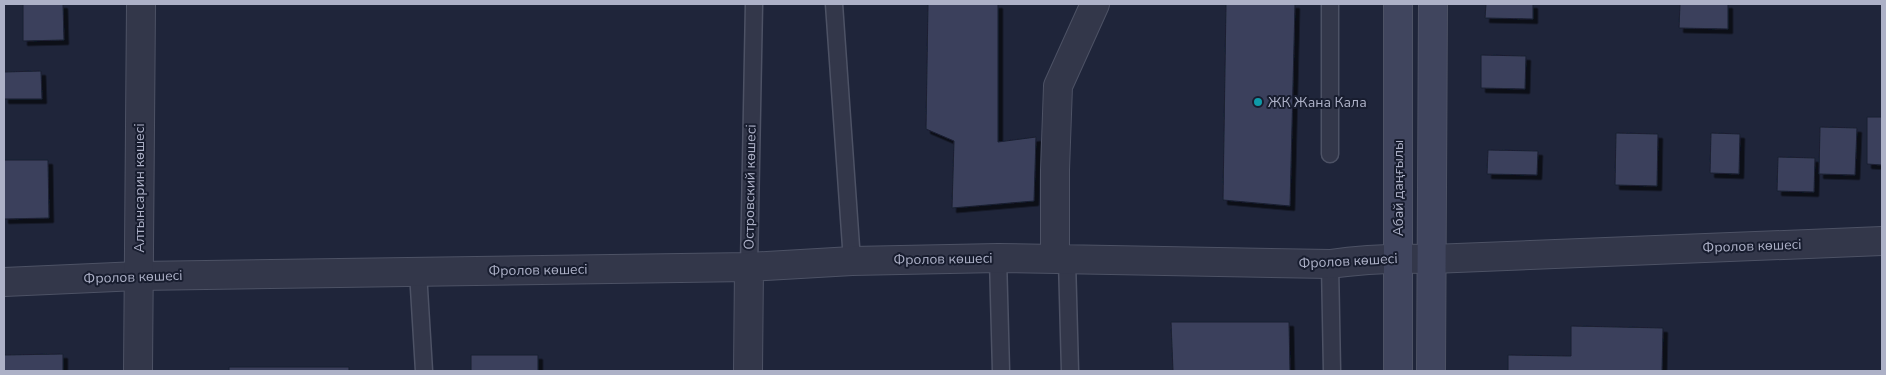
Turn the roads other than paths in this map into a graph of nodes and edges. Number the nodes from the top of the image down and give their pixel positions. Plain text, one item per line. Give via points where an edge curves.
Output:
1 (140, 4) edge
2 (754, 4) edge
3 (834, 4) edge
4 (1095, 4) edge
5 (1330, 4) edge
6 (1398, 4) edge
7 (1432, 4) edge
8 (1330, 154) dead end
9 (1882, 241) edge
10 (998, 258) junction
11 (1398, 258) junction
12 (1061, 259) junction
13 (1432, 259) junction
14 (852, 261) junction
15 (1330, 264) junction
16 (749, 267) junction
17 (418, 272) junction
18 (138, 276) junction
19 (4, 282) edge
20 (138, 371) edge
21 (424, 371) edge
22 (748, 371) edge
23 (1001, 371) edge
24 (1070, 371) edge
25 (1332, 371) edge
26 (1398, 371) edge
27 (1432, 371) edge

1 - 18 street, Алтынсарин көшесі
2 - 16 lane, Островский көшесі
3 - 14 lane
4 - 12 street via 1058,86 1055,170
5 - 8 lane
6 - 11 main road, Абай даңғылы
7 - 13 main road
9 - 13 street, Фролов көшесі
10 - 12 street, Фролов көшесі
10 - 14 street, Фролов көшесі
10 - 23 lane
11 - 13 street, Фролов көшесі
11 - 15 street, Фролов көшесі
11 - 26 main road, Абай даңғылы
12 - 15 street, Фролов көшесі
12 - 24 lane
13 - 27 main road
14 - 16 street, Фролов көшесі
15 - 25 lane
16 - 17 street, Фролов көшесі
16 - 22 street, Островский көшесі
17 - 18 street, Фролов көшесі
17 - 21 lane
18 - 19 street, Фролов көшесі
18 - 20 street, Алтынсарин көшесі

